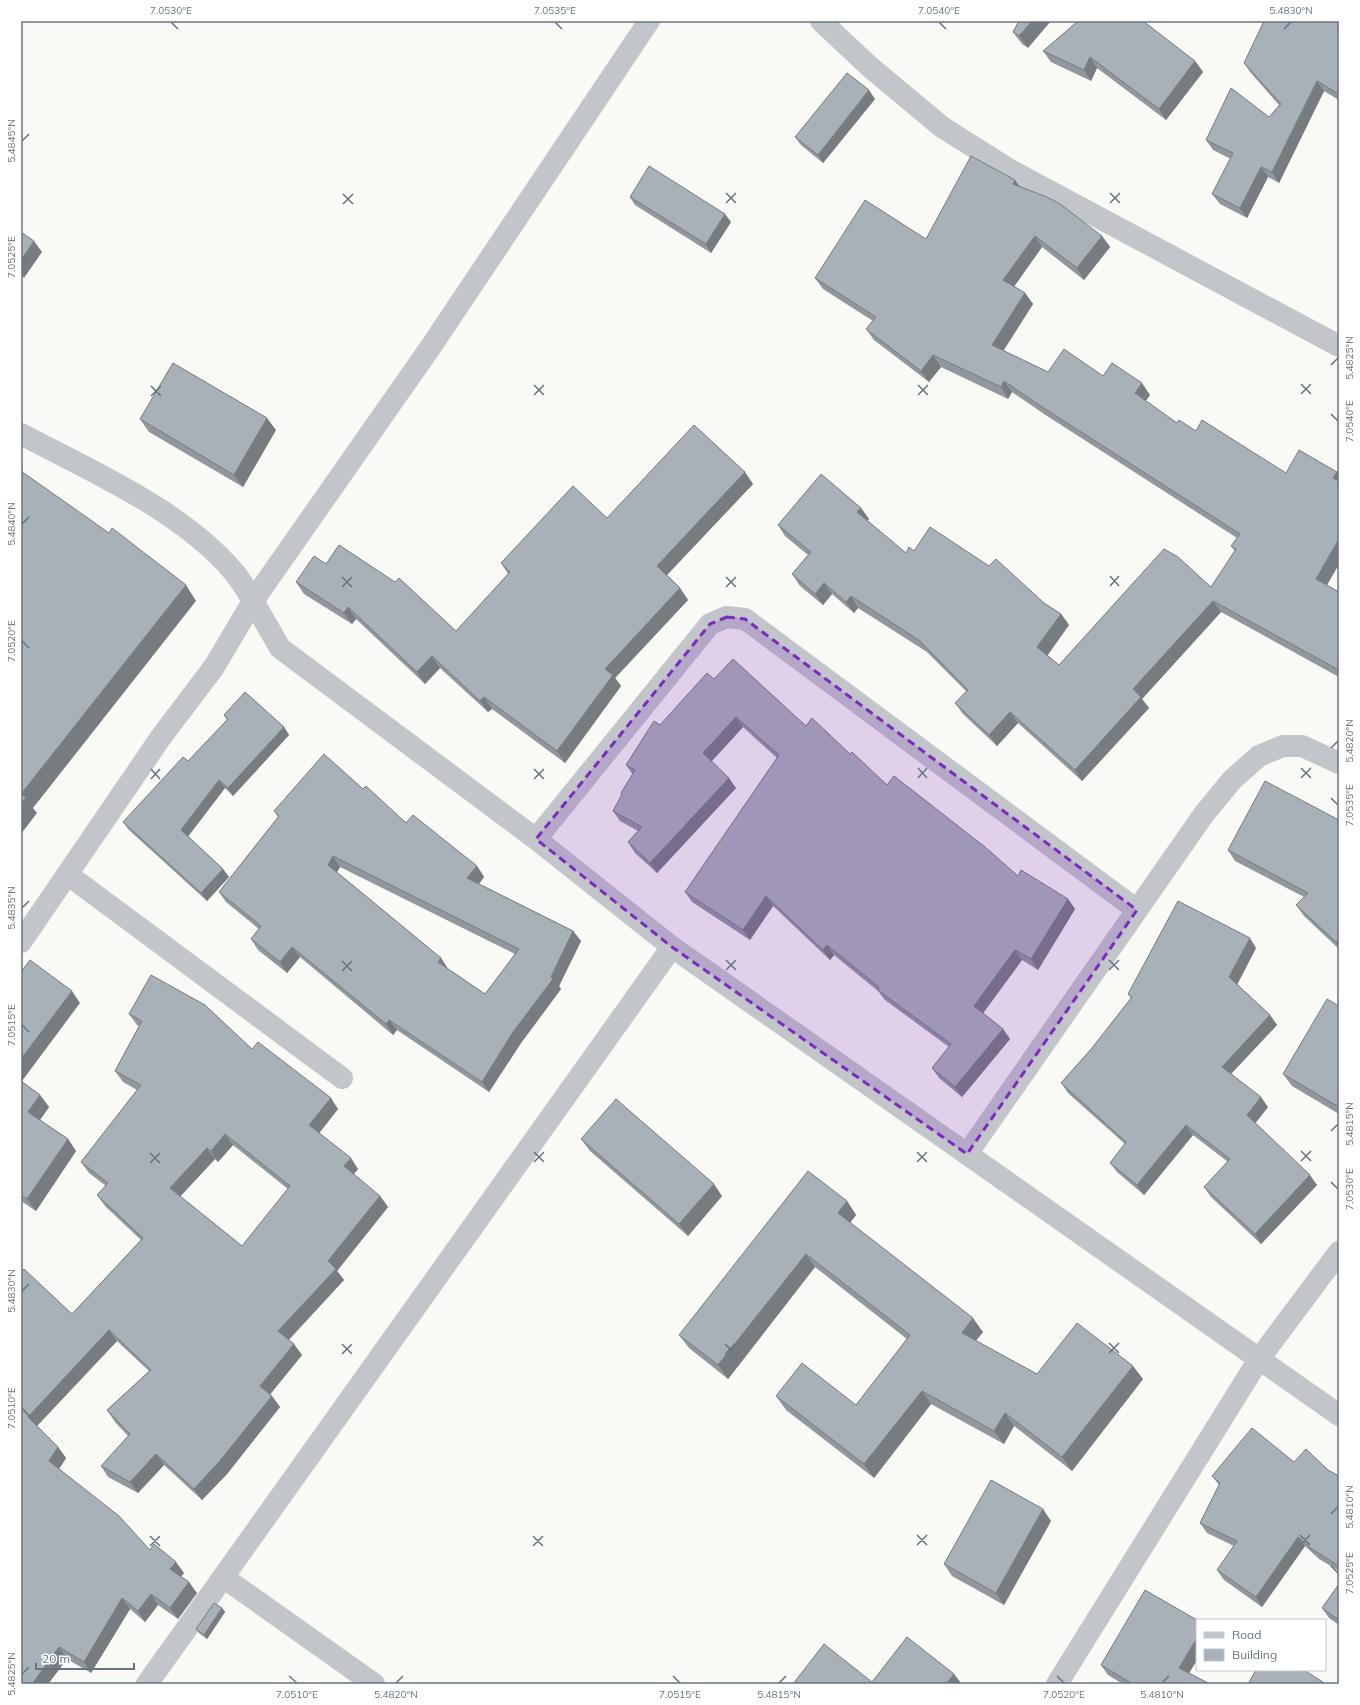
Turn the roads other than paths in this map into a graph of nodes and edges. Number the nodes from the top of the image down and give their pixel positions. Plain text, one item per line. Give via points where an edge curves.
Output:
1 (649, 21) edge
2 (821, 21) edge
3 (1339, 346) edge
4 (21, 434) edge
5 (254, 601) junction
6 (1339, 763) edge
7 (536, 839) junction
8 (67, 874) junction
9 (1137, 910) junction
10 (21, 942) edge
11 (672, 947) junction
12 (342, 1078) dead end
13 (967, 1154) junction
14 (1339, 1252) edge
15 (1259, 1359) junction
16 (1339, 1416) edge
17 (223, 1577) junction
18 (147, 1684) edge
19 (374, 1684) edge
20 (1057, 1684) edge

1 - 5 street via 432,345
2 - 3 street via 942,128 1010,170
4 - 5 street via 154,505 201,540 233,571
5 - 7 street via 280,648
5 - 8 street via 214,667 161,736
6 - 9 street via 1302,746 1283,746 1259,756 1232,780 1204,814
7 - 9 street via 710,624 728,617 746,619
7 - 11 street
8 - 10 street
8 - 12 street
9 - 13 street
11 - 13 street
11 - 17 street
13 - 15 street
14 - 15 street
15 - 16 street
15 - 20 street
17 - 18 street
17 - 19 street

